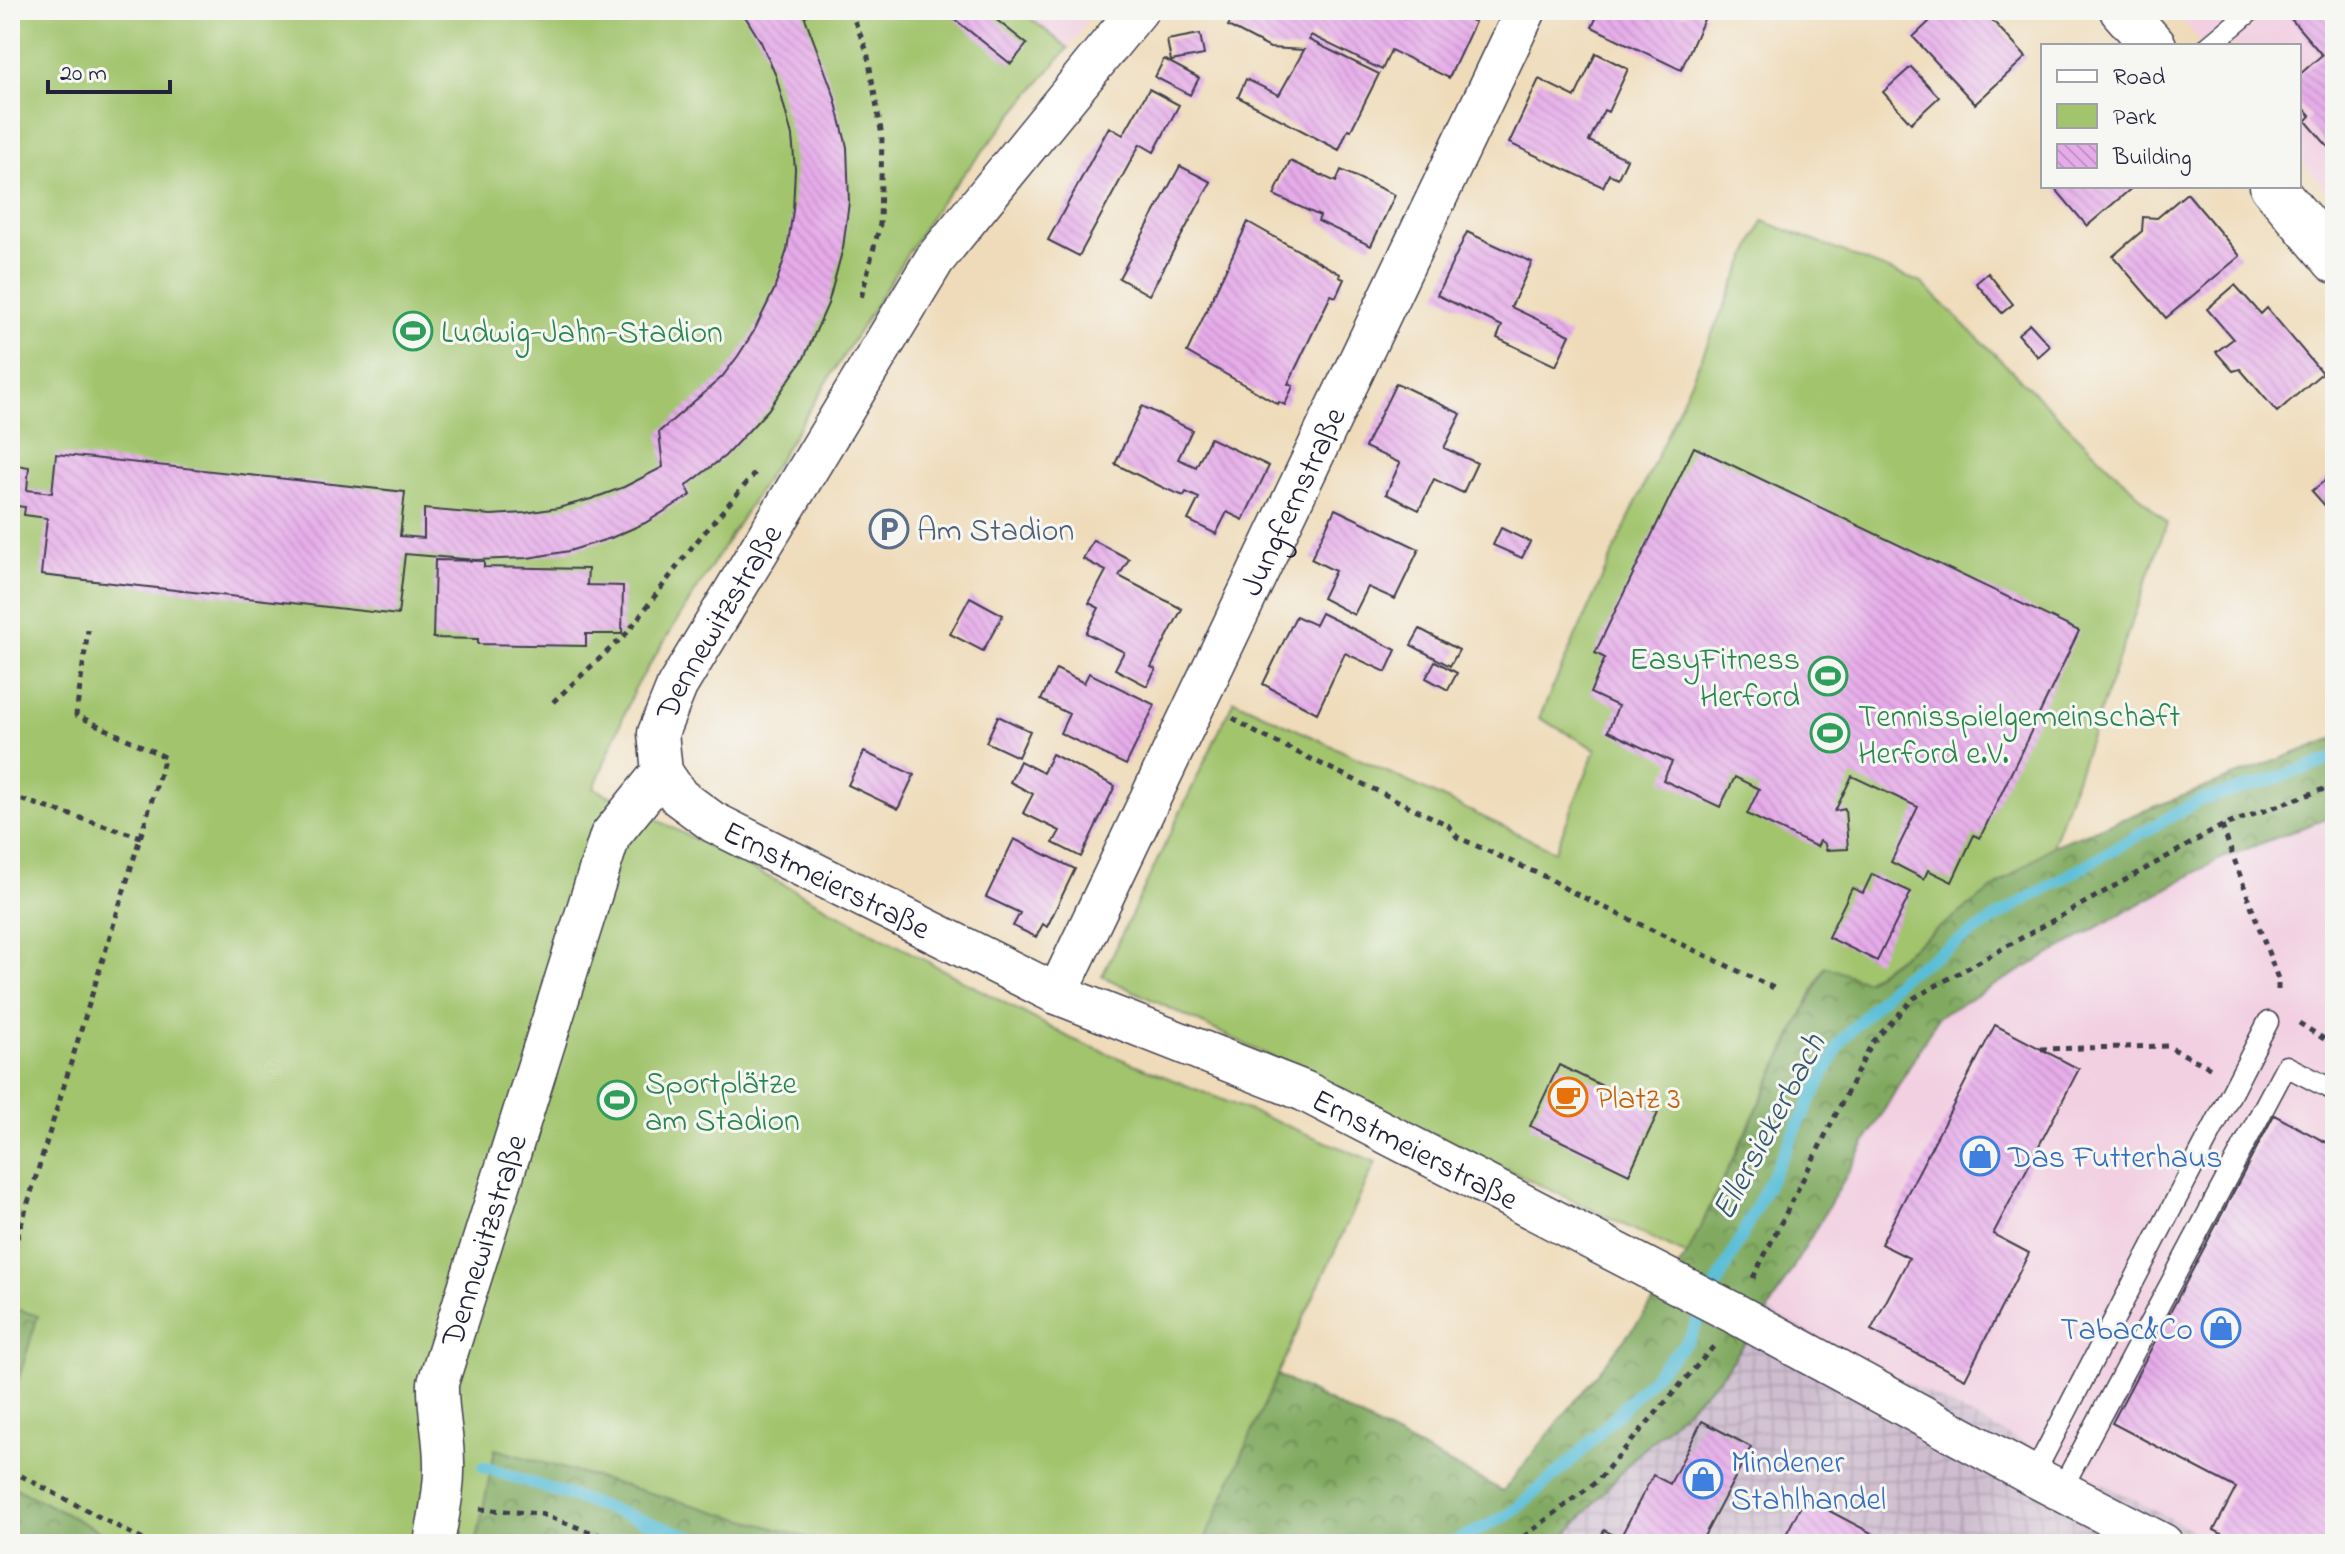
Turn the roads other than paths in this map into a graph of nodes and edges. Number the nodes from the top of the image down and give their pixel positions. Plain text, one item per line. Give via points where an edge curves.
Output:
1 (1138, 10) edge
2 (1526, 10) edge
3 (2122, 10) edge
4 (2252, 10) edge
5 (2152, 44) edge
6 (2211, 44) edge
7 (2274, 188) edge
8 (2335, 261) edge
9 (662, 772) junction
10 (1057, 994) junction
11 (2273, 1016) road end
12 (2335, 1091) edge
13 (2047, 1483) junction
14 (436, 1525) edge
15 (2163, 1544) edge

1 - 9 street, Dennewitzstraße via 921,280 677,686 658,733
2 - 10 street, Jungfernstraße
3 - 5 main road
4 - 6 lane
7 - 8 main road
9 - 10 street, Ernstmeierstraße via 679,797 713,822
9 - 14 street, Dennewitzstraße via 610,836 438,1383 445,1469
10 - 13 street, Ernstmeierstraße via 1304,1091 1730,1311
11 - 13 lane
12 - 13 lane via 2286,1066
13 - 15 street, Ernstmeierstraße

